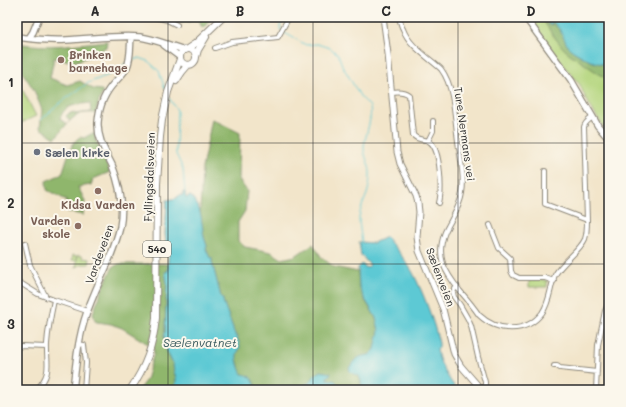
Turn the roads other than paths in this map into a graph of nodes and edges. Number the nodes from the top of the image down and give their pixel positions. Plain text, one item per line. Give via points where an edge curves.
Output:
1 (155, 17) edge
2 (223, 17) edge
3 (289, 17) edge
4 (383, 17) edge
5 (399, 17) edge
6 (525, 17) edge
7 (38, 19) edge
8 (177, 25) dead end
9 (212, 29) junction
10 (20, 37) edge
11 (131, 37) junction
12 (29, 38) junction
13 (38, 40) junction
14 (161, 43) junction
15 (216, 48) dead end
16 (186, 50) junction
17 (196, 57) junction
18 (180, 58) junction
19 (188, 65) junction
20 (392, 92) junction
21 (166, 103) junction
22 (593, 117) junction
23 (433, 121) dead end
24 (609, 139) edge
25 (428, 141) junction
26 (545, 171) dead end
27 (439, 204) dead end
28 (587, 220) junction
29 (490, 225) dead end
30 (25, 243) dead end
31 (17, 281) edge
32 (554, 281) junction
33 (457, 286) junction
34 (46, 297) junction
35 (54, 300) junction
36 (609, 302) edge
37 (88, 311) junction
38 (78, 344) junction
39 (17, 347) edge
40 (47, 347) junction
41 (554, 366) dead end
42 (597, 372) junction
43 (36, 390) edge
44 (73, 390) edge
45 (84, 390) edge
46 (130, 390) edge
47 (482, 390) edge
48 (485, 390) edge
49 (596, 390) edge

1 - 8 street
2 - 9 main road, 540
3 - 15 street via 278,37 232,42
4 - 20 street, Sælenveien
5 - 33 street, Ture Nermans vei via 410,41 444,72 452,96 463,192 443,240 441,256 447,273
6 - 22 main road
7 - 12 main road
7 - 13 main road
9 - 16 main road, 540
9 - 17 main road, 540
10 - 12 main road
11 - 13 main road
11 - 14 main road
11 - 37 main road, Vardeveien via 127,67 109,89 99,114 100,137 119,185 122,205 120,228
12 - 13 main road
14 - 16 main road
14 - 18 main road
16 - 17 main road via 193,51
16 - 18 main road, 540 via 181,53
17 - 19 main road, 540 via 193,64
18 - 19 main road
18 - 21 main road, Fyllingsdalsveien / 540
19 - 21 main road, Fyllingsdalsveien / 540 via 179,75
20 - 25 street via 409,95 414,136
20 - 47 street, Sælenveien via 398,157 418,203 419,251 443,310 456,359
21 - 46 main road, Fyllingsdalsveien / 540 via 158,166 155,326 147,360
22 - 24 main road
22 - 28 street, Ture Nermans vei via 584,127
23 - 25 street via 433,131
25 - 27 street via 435,149 439,167
26 - 28 street via 545,204
28 - 32 street, Ture Nermans vei via 585,238 555,275
29 - 32 street via 499,248 510,258 513,275
30 - 34 street via 30,265
31 - 34 street
32 - 33 street, Ture Nermans vei via 542,312 536,319 511,329 483,318
33 - 48 street via 452,292 468,319
34 - 35 street
35 - 37 street
35 - 40 street
36 - 42 street via 604,311 598,346
37 - 38 main road, Vardeveien
38 - 44 main road, Vardeveien
38 - 45 street via 84,345
39 - 40 street
40 - 43 street via 47,375
41 - 42 street
42 - 49 street

